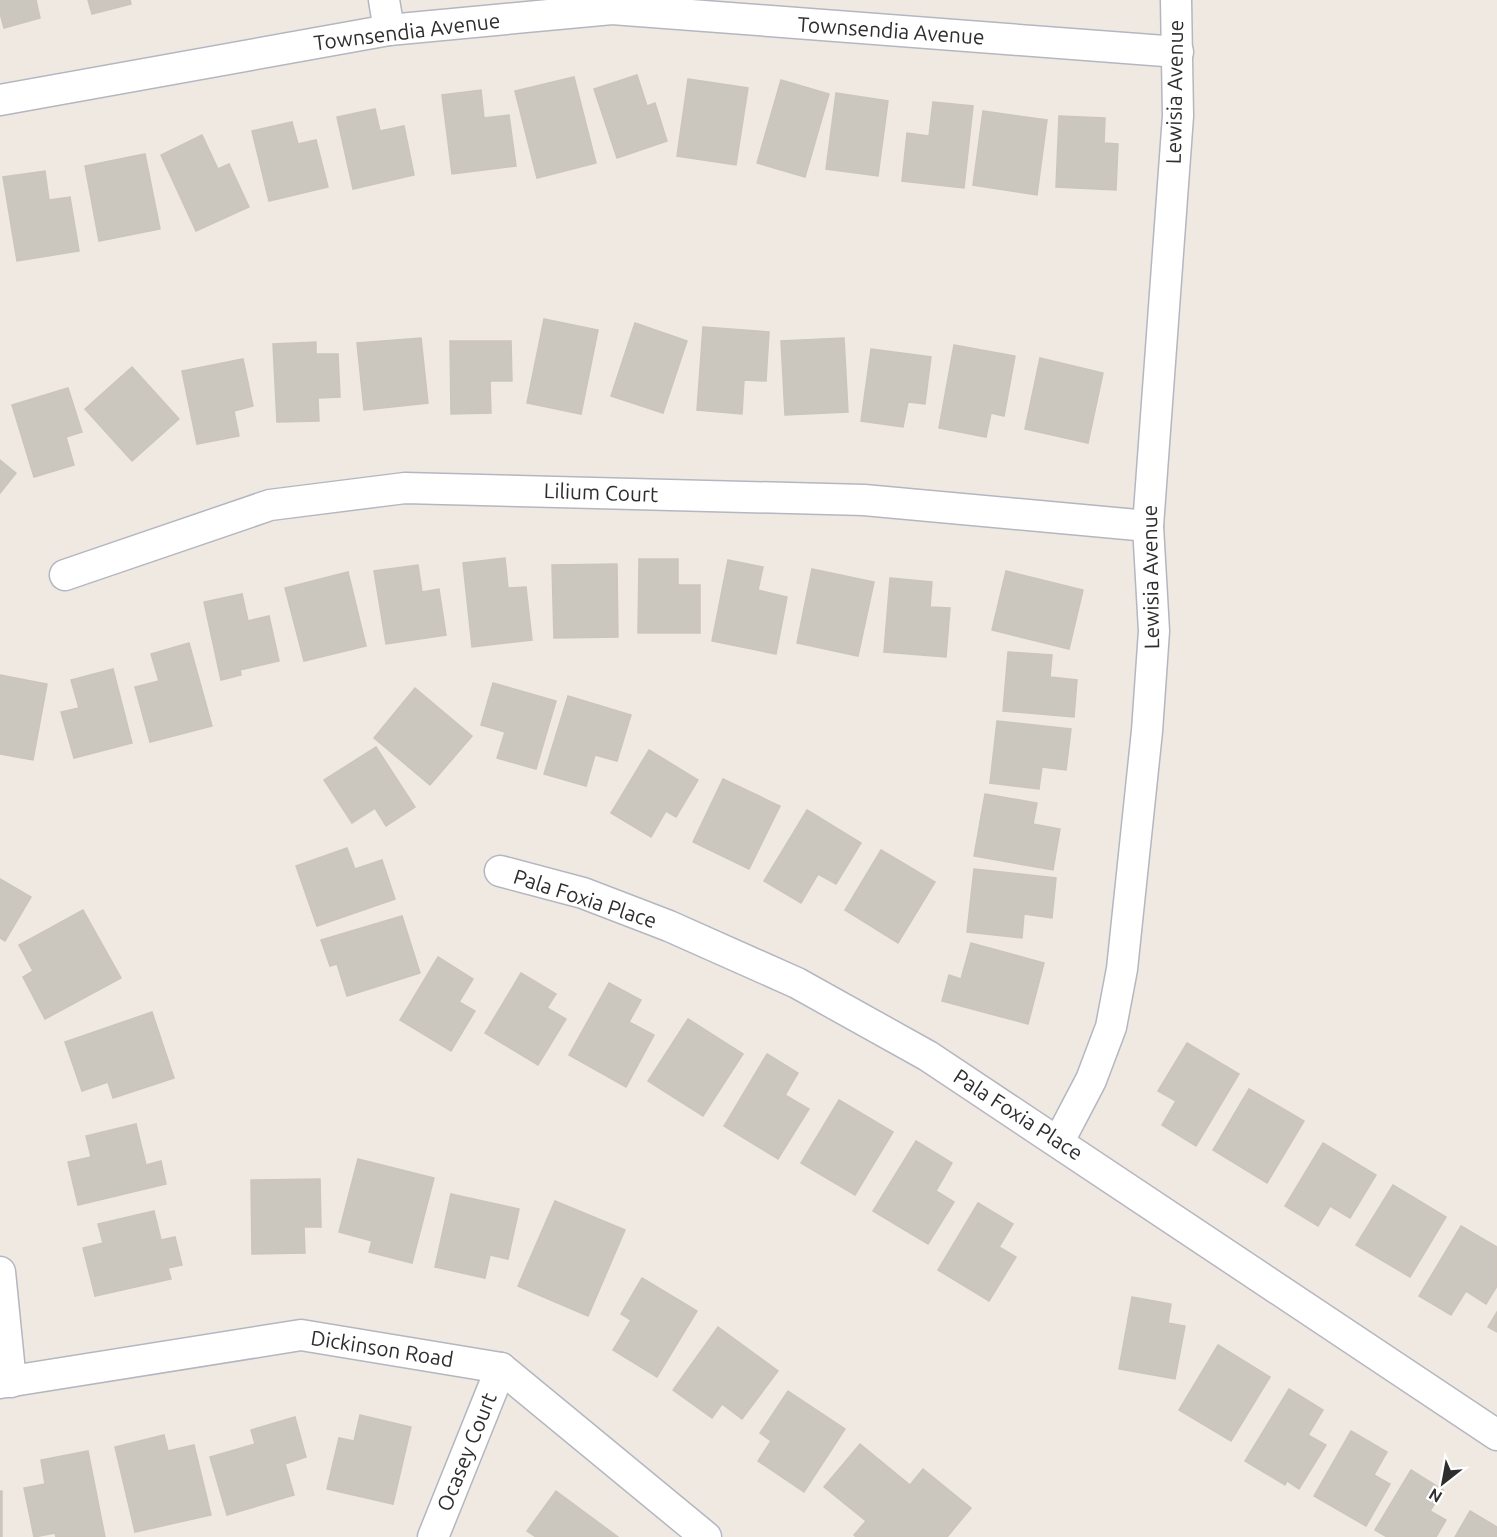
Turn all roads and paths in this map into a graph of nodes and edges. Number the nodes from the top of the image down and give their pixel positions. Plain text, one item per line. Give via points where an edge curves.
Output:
1 (384, 0) edge
2 (1176, 0) edge
3 (389, 30) junction
4 (1178, 52) junction
5 (0, 100) edge
6 (1148, 526) junction
7 (65, 575) dead end
8 (500, 871) dead end
9 (1059, 1141) junction
10 (0, 1272) edge
11 (501, 1368) junction
12 (5, 1383) edge
13 (1497, 1435) edge
14 (433, 1537) edge
15 (706, 1537) edge

1 - 3 street
2 - 4 street, Lewisia Avenue
3 - 4 street, Townsendia Avenue via 612,9
3 - 5 street, Townsendia Avenue
4 - 6 street, Lewisia Avenue via 1178,116
6 - 7 street, Lilium Court via 864,500 405,488 270,505
6 - 9 street, Lewisia Avenue via 1154,631 1122,969 1111,1027 1091,1080
8 - 9 street, Pala Foxia Place via 583,893 797,983 928,1056
9 - 13 street, Pala Foxia Place
10 - 12 street
11 - 12 street, Dickinson Road via 301,1335
11 - 14 street, Ocasey Court
11 - 15 street

